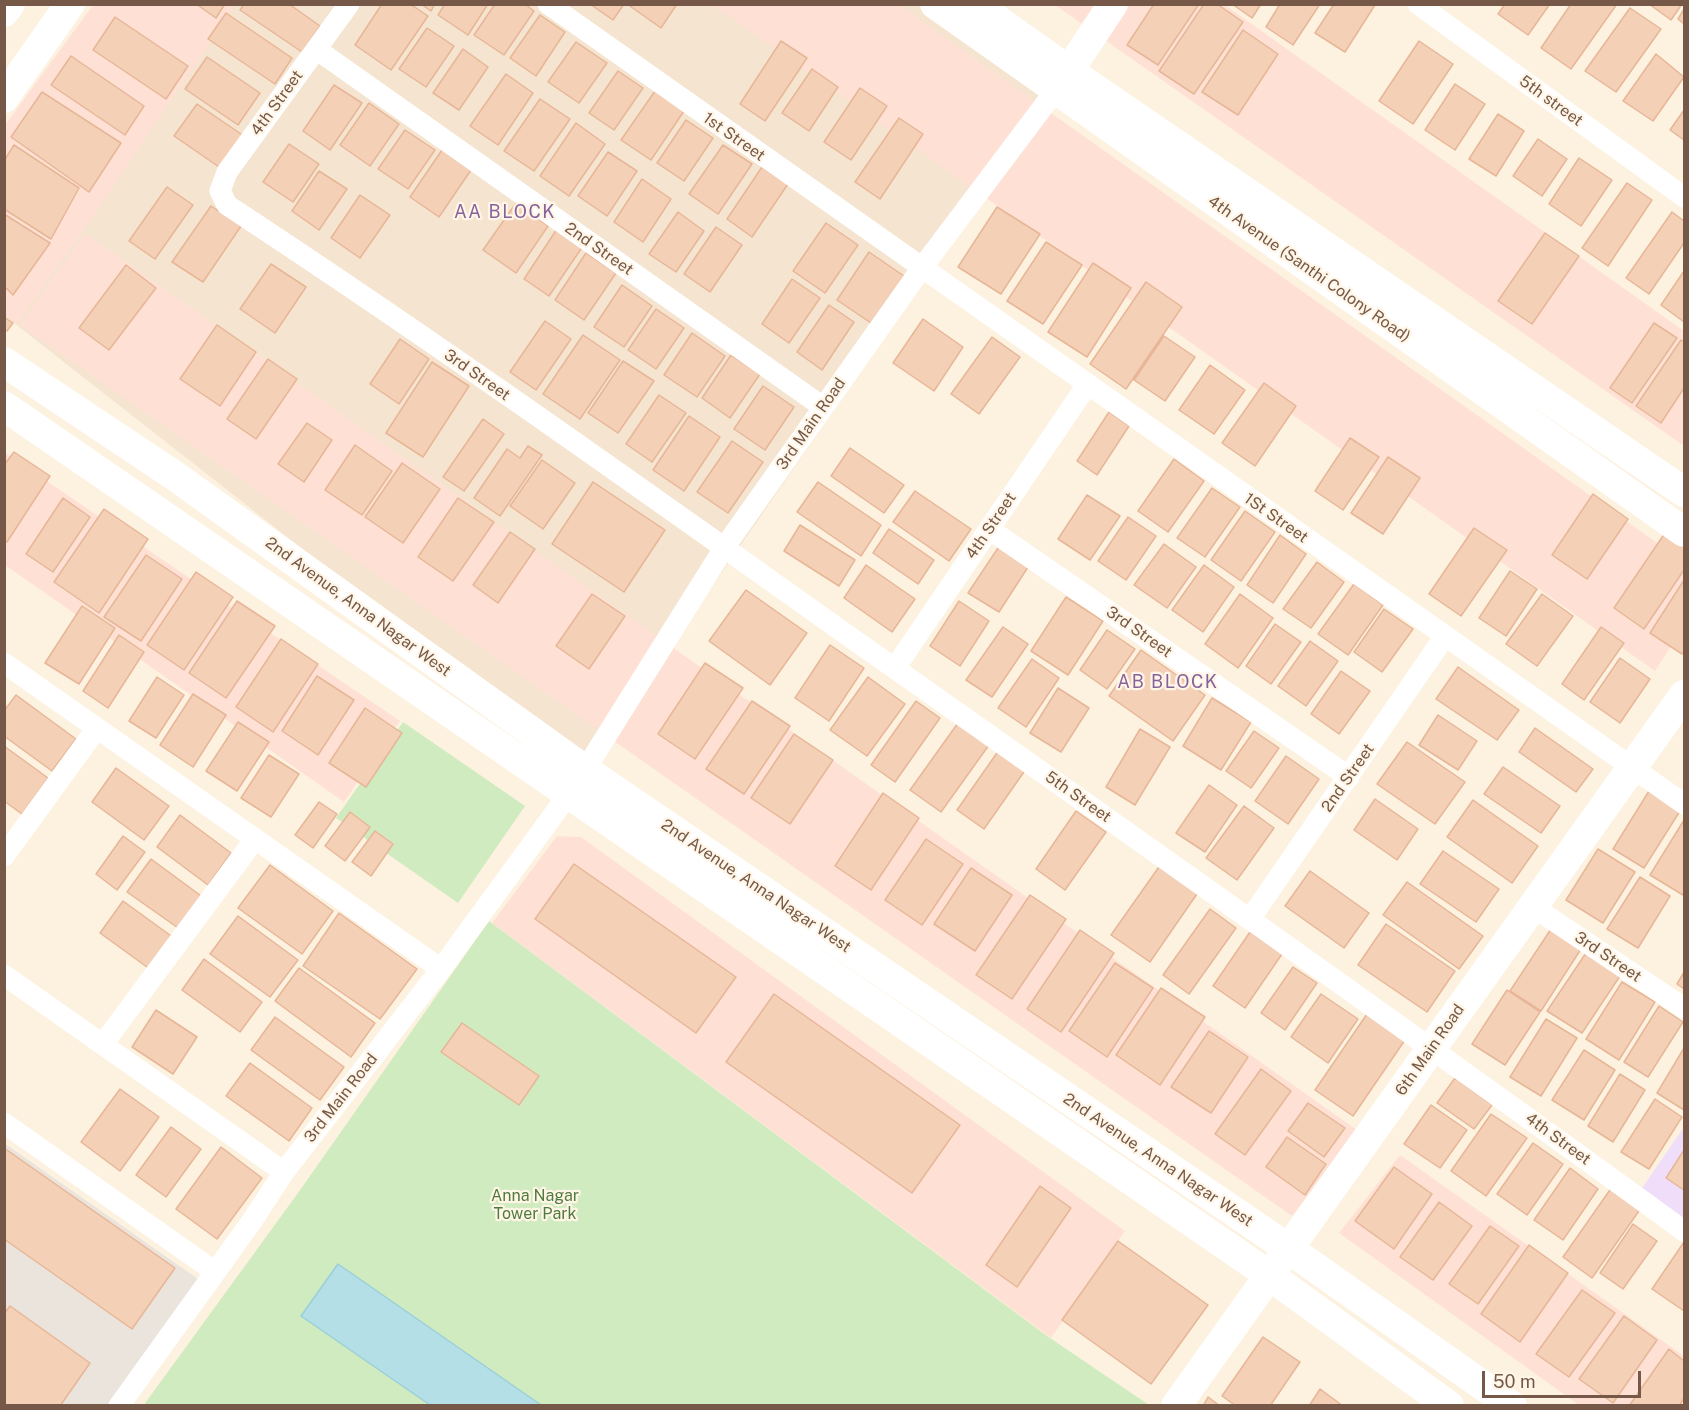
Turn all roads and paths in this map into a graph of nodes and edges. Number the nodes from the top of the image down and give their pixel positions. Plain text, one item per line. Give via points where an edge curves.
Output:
1 (10, 4) edge
2 (70, 4) edge
3 (349, 4) edge
4 (548, 4) edge
5 (934, 4) edge
6 (975, 4) edge
7 (1113, 4) edge
8 (1418, 4) edge
9 (4, 12) edge
10 (316, 49) junction
11 (1062, 81) junction
12 (4, 98) edge
13 (1684, 197) edge
14 (227, 205) joint
15 (921, 269) junction
16 (4, 362) edge
17 (1087, 385) junction
18 (4, 406) edge
19 (823, 407) junction
20 (1684, 492) edge
21 (989, 529) junction
22 (1684, 532) edge
23 (724, 548) junction
24 (1445, 636) junction
25 (4, 663) edge
26 (895, 668) junction
27 (1684, 695) edge
28 (97, 728) junction
29 (1632, 766) junction
30 (585, 770) junction
31 (1349, 777) junction
32 (568, 795) junction
33 (1684, 804) edge
34 (255, 839) junction
35 (4, 856) edge
36 (1532, 906) junction
37 (1251, 919) junction
38 (441, 969) junction
39 (4, 975) edge
40 (1684, 1008) edge
41 (103, 1044) junction
42 (1432, 1047) junction
43 (4, 1123) edge
44 (284, 1172) junction
45 (1684, 1231) edge
46 (1289, 1249) junction
47 (214, 1271) junction
48 (1269, 1275) junction
49 (119, 1406) edge
50 (1176, 1406) edge
51 (1449, 1406) edge
52 (1512, 1406) edge

1 - 9 main road
2 - 12 main road
3 - 10 street, 4th Street
4 - 15 street, 1st Street
5 - 11 main road, 4th Avenue (Santhi Colony Road)
6 - 11 main road, 4th Avenue (Santhi Colony Road)
7 - 11 main road
8 - 13 street, 5th street
10 - 14 street, 4th Street via 227,172 220,191
10 - 19 street, 2nd Street
11 - 15 street, 3rd Main Road
11 - 20 main road, 4th Avenue (Santhi Colony Road)
11 - 22 main road, 4th Avenue (Santhi Colony Road)
14 - 23 street, 3rd Street
15 - 17 street, 1St Street
15 - 19 street, 3rd Main Road
16 - 30 main road, 2nd Avenue, Anna Nagar West via 175,476
17 - 21 street, 4th Street
17 - 24 street, 1St Street
18 - 32 main road, 2nd Avenue, Anna Nagar West
19 - 23 street, 3rd Main Road
21 - 26 street, 4th Street
21 - 31 street, 3rd Street
23 - 26 street, 5th Street
23 - 30 street, 3rd Main Road
24 - 29 street, 1St Street
24 - 31 street, 2nd Street
25 - 28 street
26 - 37 street, 5th Street
27 - 29 main road, 6th Main Road
28 - 34 street
28 - 35 street
29 - 33 street
29 - 36 main road, 6th Main Road
30 - 46 main road, 2nd Avenue, Anna Nagar West
31 - 37 street, 2nd Street
32 - 38 street, 3rd Main Road
32 - 48 main road, 2nd Avenue, Anna Nagar West
34 - 38 street
34 - 41 street
36 - 40 street, 3rd Street
36 - 42 main road, 6th Main Road
37 - 42 street, 5th Street
38 - 44 street, 3rd Main Road
39 - 41 street
41 - 44 street
42 - 45 street, 4th Street
42 - 46 main road, 6th Main Road
43 - 47 street
44 - 47 street, 3rd Main Road
46 - 48 main road, 6th Main Road
46 - 52 main road, 2nd Avenue, Anna Nagar West
47 - 49 street, 3rd Main Road
48 - 50 main road, 6th Main Road
48 - 51 main road, 2nd Avenue, Anna Nagar West

